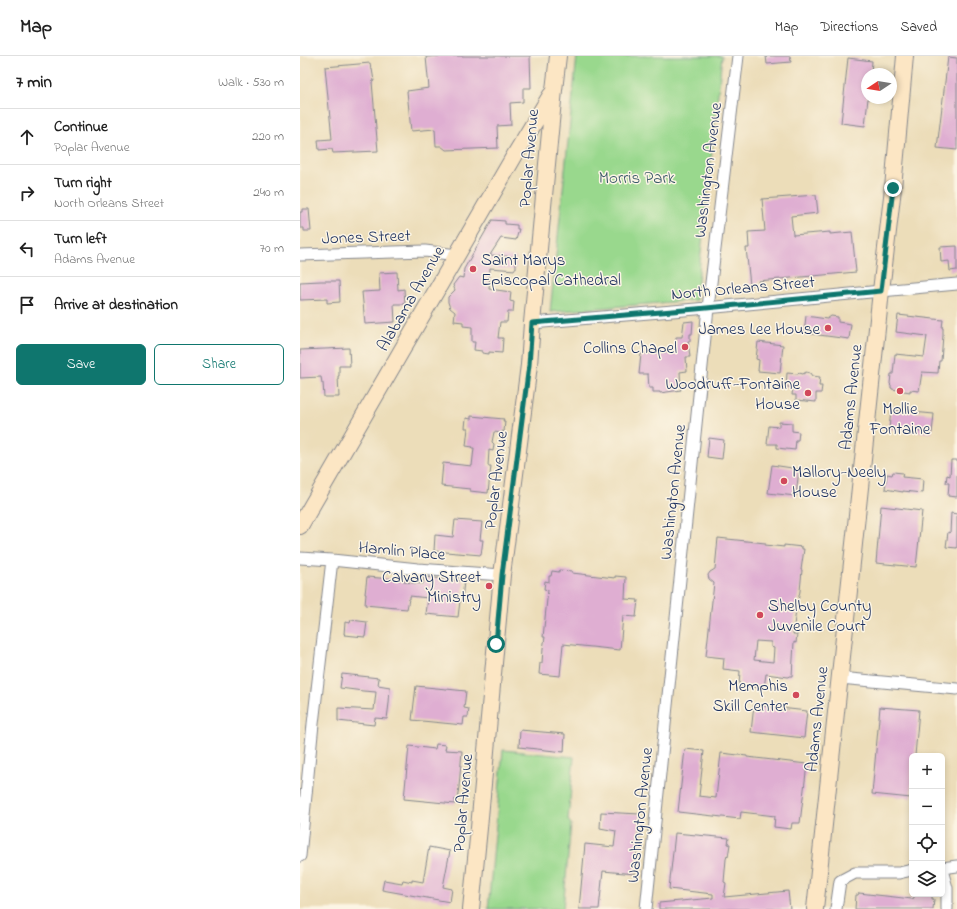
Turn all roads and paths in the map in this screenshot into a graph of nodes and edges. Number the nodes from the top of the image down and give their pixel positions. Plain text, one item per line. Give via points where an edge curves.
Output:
1 (558, 56) edge
2 (738, 56) edge
3 (905, 56) edge
4 (554, 90) junction
5 (300, 255) edge
6 (457, 255) junction
7 (957, 284) edge
8 (881, 291) junction
9 (708, 308) junction
10 (532, 323) junction
11 (300, 526) edge
12 (300, 558) edge
13 (332, 560) junction
14 (502, 575) junction
15 (840, 678) junction
16 (957, 689) edge
17 (300, 856) edge
18 (957, 866) edge
19 (945, 868) edge
20 (909, 871) edge
21 (945, 880) edge
22 (471, 909) edge
23 (646, 909) edge
24 (815, 909) edge
25 (836, 909) edge
26 (947, 909) edge

1 - 4 street, Poplar Avenue
2 - 9 street, Washington Avenue
3 - 8 street, Adams Avenue
4 - 6 street, Alabama Avenue
4 - 10 street, Poplar Avenue
5 - 6 street, Jones Street via 425,251
6 - 11 street, Alabama Avenue
7 - 8 street, North Orleans Street
8 - 9 street, North Orleans Street
8 - 15 street, Adams Avenue
9 - 10 street, North Orleans Street
9 - 23 street, Washington Avenue
10 - 14 street, Poplar Avenue
12 - 13 street, Hamlin Place
13 - 14 street, Hamlin Place
13 - 17 street
14 - 22 street, Poplar Avenue
15 - 16 street
15 - 24 street, Adams Avenue
18 - 19 street
20 - 25 street via 855,873 840,881
21 - 26 street

